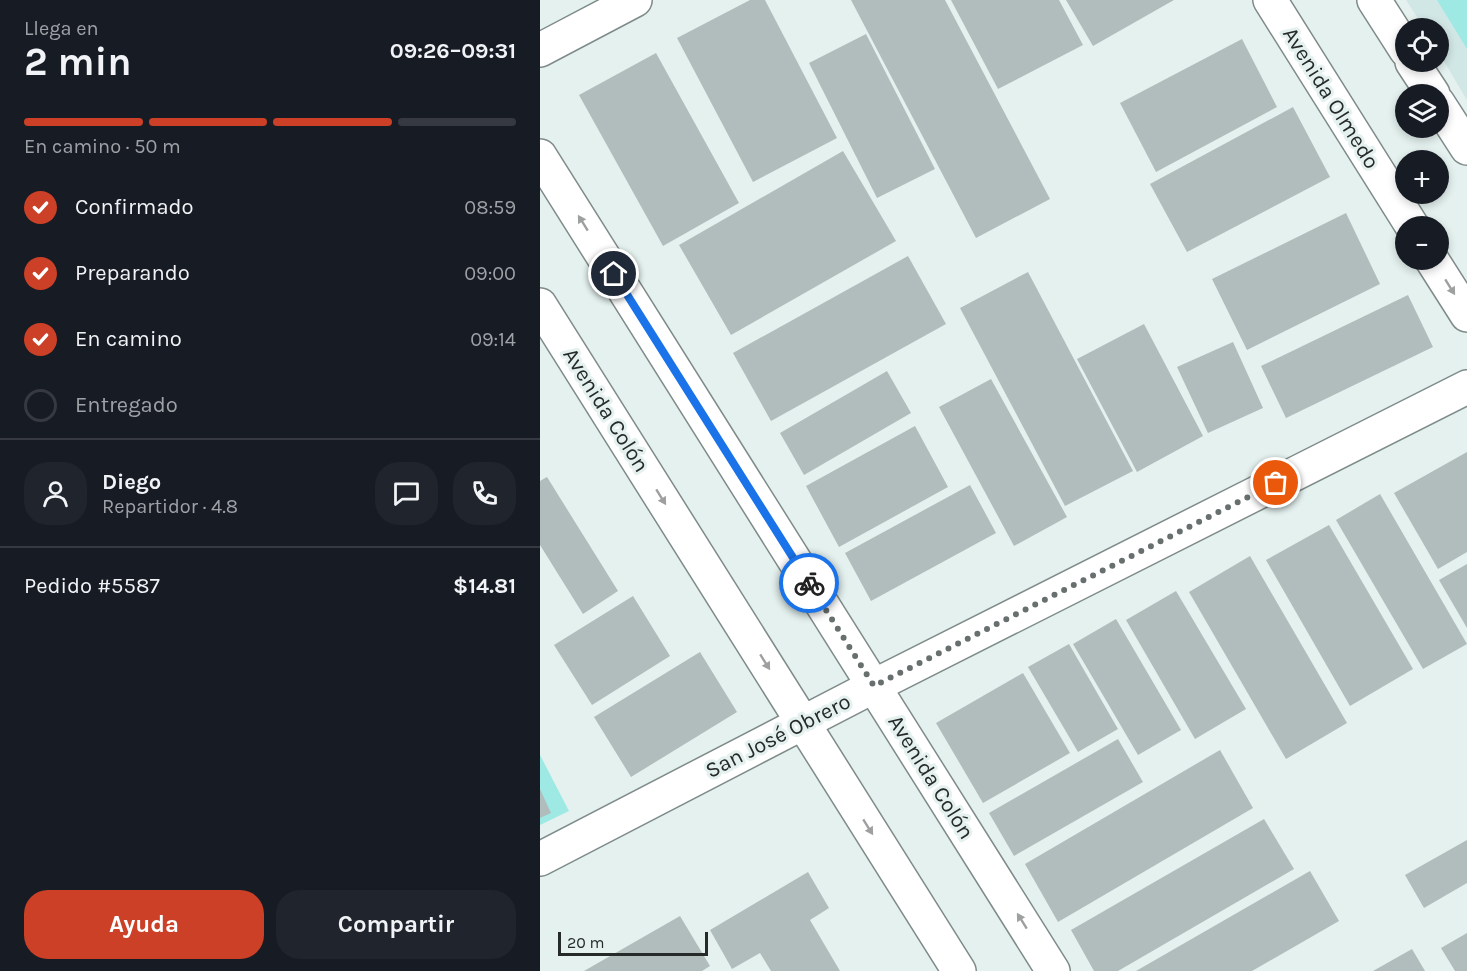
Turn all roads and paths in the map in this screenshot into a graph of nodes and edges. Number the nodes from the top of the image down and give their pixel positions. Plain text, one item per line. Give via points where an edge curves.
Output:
1 (635, 0) edge
2 (1270, 0) edge
3 (1374, 0) edge
4 (1395, 33) edge
5 (540, 50) edge
6 (1449, 120) edge
7 (1467, 148) edge
8 (540, 156) edge
9 (1406, 216) edge
10 (1438, 270) edge
11 (540, 305) edge
12 (1467, 315) edge
13 (1467, 387) edge
14 (874, 686) junction
15 (804, 724) junction
16 (540, 859) edge
17 (959, 971) edge
18 (1053, 971) edge

1 - 5 street
2 - 9 street, Avenida Olmedo
3 - 4 street
6 - 7 street
14 -> 8 street, Avenida Colón
10 -> 12 street
11 -> 15 street, Avenida Colón
13 - 14 street, San José Obrero
14 - 15 street, San José Obrero
18 -> 14 street, Avenida Colón
15 - 16 street, San José Obrero
15 -> 17 street, Avenida Colón

